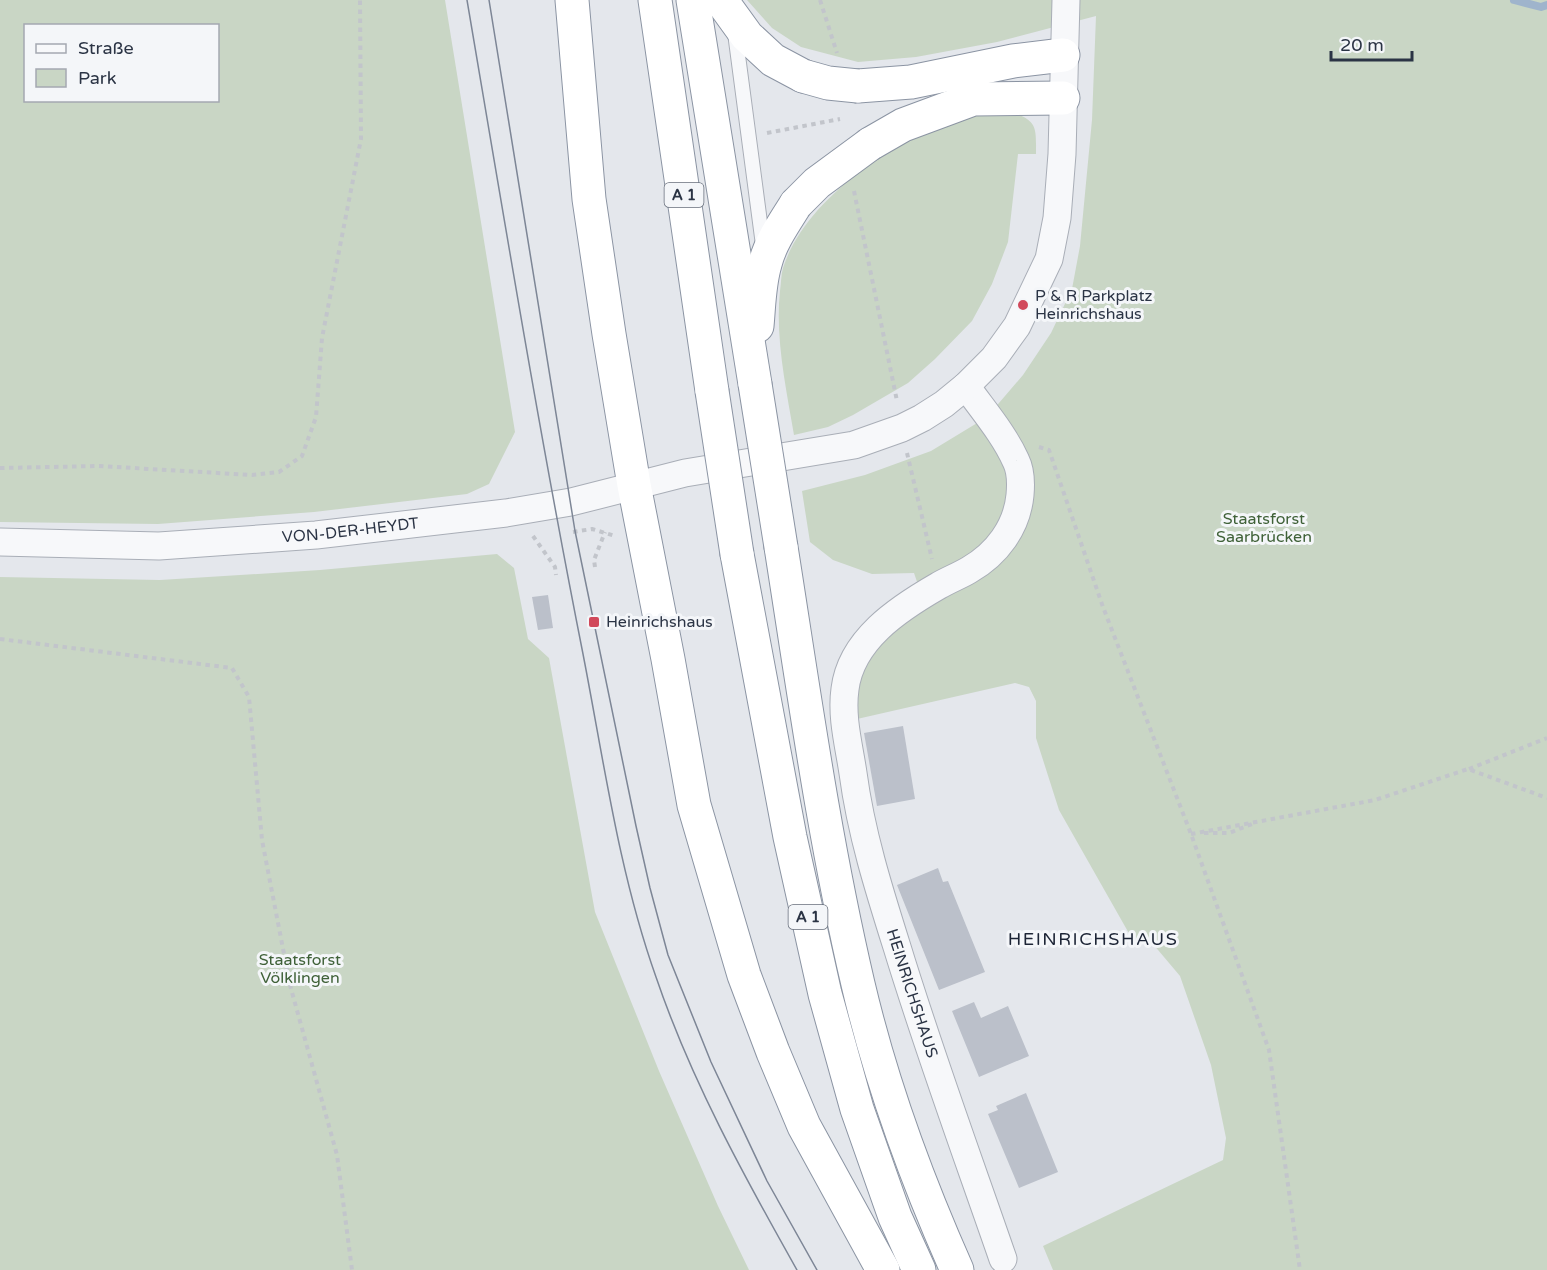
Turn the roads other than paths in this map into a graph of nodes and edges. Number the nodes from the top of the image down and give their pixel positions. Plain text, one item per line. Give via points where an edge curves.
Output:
1 (572, 0) edge
2 (655, 0) edge
3 (693, 0) edge
4 (1066, 0) edge
5 (726, 8) edge
6 (1063, 55) junction
7 (1063, 98) junction
8 (765, 262) junction
9 (755, 384) junction
10 (966, 386) junction
11 (634, 485) junction
12 (0, 542) edge
13 (1003, 1259) dead end
14 (883, 1270) edge
15 (919, 1270) edge
16 (957, 1270) edge

1 - 11 highway via 589,199
2 - 15 highway, A 1, bridge via 737,554 790,837 825,994 857,1109
3 - 9 highway, A 1
4 - 6 street, VON-DER-HEYDT
5 - 6 highway, bridge via 747,36 773,60 828,84 849,74 910,82
5 - 8 lane via 739,51
6 - 7 street, VON-DER-HEYDT
7 - 8 highway, bridge via 973,99 903,126 856,136 796,204
7 - 10 street, VON-DER-HEYDT via 1057,218 1049,259 1017,326 994,358
8 - 9 highway via 759,295
9 - 16 highway, A 1, bridge via 826,836 858,986 890,1099
10 - 11 street, VON-DER-HEYDT via 902,428 854,445
10 - 13 street, HEINRICHSHAUS via 1017,462 1021,482 1019,511 994,552 906,606 861,645 844,690 845,721 859,813 877,884
11 - 12 street, VON-DER-HEYDT via 571,502 506,513 316,536 159,546
11 - 14 highway via 694,805 744,975 804,1126

